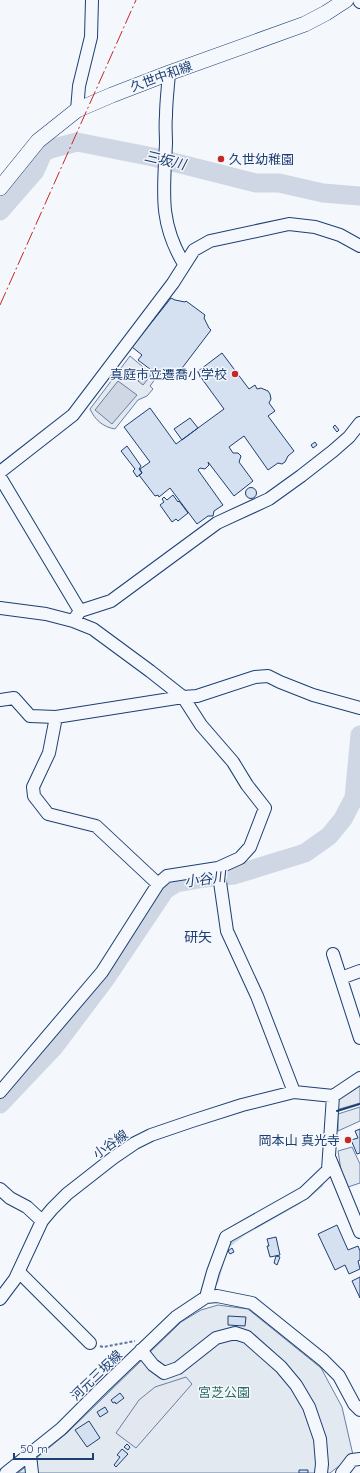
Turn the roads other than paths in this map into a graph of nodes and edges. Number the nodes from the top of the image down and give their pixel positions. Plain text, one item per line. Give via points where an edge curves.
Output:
1 (92, 0) edge
2 (346, 0) edge
3 (169, 73) junction
4 (77, 110) junction
5 (0, 188) edge
6 (360, 246) edge
7 (184, 264) junction
8 (360, 423) edge
9 (0, 472) edge
10 (0, 477) edge
11 (0, 608) edge
12 (77, 616) junction
13 (183, 697) junction
14 (0, 700) edge
15 (359, 708) edge
16 (56, 717) junction
17 (218, 868) junction
18 (158, 884) junction
19 (333, 954) dead end
20 (360, 971) edge
21 (341, 978) junction
22 (357, 1019) edge
23 (360, 1038) edge
24 (360, 1078) edge
25 (0, 1092) edge
26 (294, 1092) junction
27 (333, 1096) junction
28 (329, 1158) junction
29 (0, 1189) edge
30 (42, 1221) junction
31 (360, 1232) edge
32 (19, 1272) junction
33 (206, 1297) junction
34 (0, 1299) edge
35 (90, 1343) road end
36 (141, 1350) junction
37 (360, 1410) edge
38 (30, 1455) junction
39 (360, 1459) edge
40 (6, 1473) edge
41 (32, 1473) edge
42 (321, 1473) edge
43 (342, 1473) edge

1 - 4 street via 91,37 79,86
2 - 3 main road, 久世中和線 via 305,24
3 - 4 main road, 久世中和線
3 - 7 street via 163,196 166,220 175,250
4 - 5 main road, 久世中和線 via 38,141
6 - 7 street via 340,235 315,227 289,224 210,241 194,250
7 - 9 street via 173,283 73,415
8 - 12 street via 333,451 269,499 217,523 111,601
10 - 12 street
11 - 12 street
12 - 13 street
13 - 15 street via 196,696 268,676 313,695
13 - 16 street
13 - 17 street via 201,726 233,762 265,808 250,847 240,858
14 - 16 street via 14,698 30,716
16 - 18 street via 49,753 33,787 34,796 48,814 96,826
17 - 18 street via 167,876
17 - 26 street via 227,931 257,996
18 - 25 street via 102,972
19 - 21 street
20 - 21 street
21 - 22 street
22 - 23 street
24 - 27 street
26 - 27 street, 小谷線
26 - 30 street, 小谷線 via 199,1118 135,1143 67,1194
27 - 28 street
28 - 31 street
28 - 33 street via 328,1170 304,1193 226,1237 212,1272
29 - 30 street via 27,1207
30 - 32 street, 小谷線
32 - 34 street, 小谷線
32 - 35 street
33 - 36 street, 河元三坂線 via 176,1317
33 - 37 street via 217,1296 252,1304 323,1360 339,1376
36 - 38 street, 河元三坂線 via 61,1429
36 - 42 street via 153,1365 164,1372 178,1368 216,1338 235,1333 247,1338 281,1367 309,1407 320,1439
38 - 40 street, 河元三坂線
38 - 41 street
39 - 43 street via 352,1460

